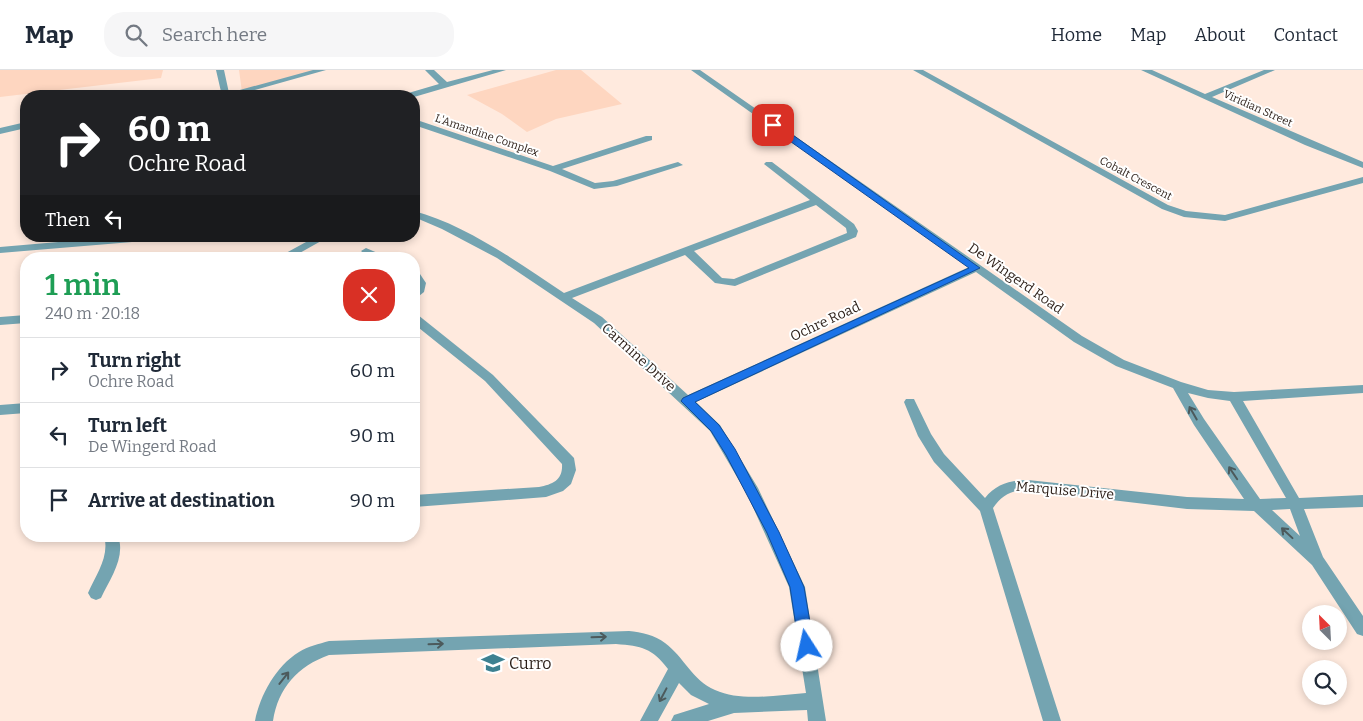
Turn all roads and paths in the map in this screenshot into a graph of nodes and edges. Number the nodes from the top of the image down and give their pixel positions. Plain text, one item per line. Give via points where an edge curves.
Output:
1 (220, 70) edge
2 (322, 70) edge
3 (429, 70) edge
4 (502, 70) edge
5 (695, 70) edge
6 (917, 70) edge
7 (1145, 70) edge
8 (1271, 70) edge
9 (445, 85) junction
10 (225, 90) edge
11 (248, 90) edge
12 (420, 92) edge
13 (1205, 97) junction
14 (420, 124) edge
15 (20, 126) edge
16 (0, 131) edge
17 (649, 138) dead end
18 (769, 164) dead end
19 (678, 165) dead end
20 (1363, 165) edge
21 (553, 169) junction
22 (1363, 180) edge
23 (817, 201) junction
24 (420, 216) edge
25 (96, 242) edge
26 (313, 242) edge
27 (0, 250) edge
28 (686, 250) junction
29 (294, 252) edge
30 (976, 268) junction
31 (563, 297) junction
32 (20, 319) edge
33 (0, 321) edge
34 (420, 323) edge
35 (1177, 385) junction
36 (1363, 388) edge
37 (1234, 397) junction
38 (687, 401) junction
39 (910, 402) dead end
40 (20, 408) edge
41 (0, 410) edge
42 (420, 501) edge
43 (1363, 501) edge
44 (1295, 504) junction
45 (1256, 505) junction
46 (986, 508) junction
47 (114, 542) edge
48 (1317, 561) junction
49 (96, 592) dead end
50 (1363, 629) edge
51 (677, 669) junction
52 (815, 701) junction
53 (734, 705) junction
54 (264, 721) edge
55 (649, 721) edge
56 (680, 721) edge
57 (818, 721) edge
58 (1052, 721) edge

1 - 10 street
2 - 11 street
3 - 9 street
4 - 9 street
5 - 30 street, De Wingerd Road
6 - 22 street, Cobalt Crescent via 1165,207 1184,214 1225,218
7 - 13 street, Viridian Street
8 - 13 street
9 - 12 street
13 - 20 street, Viridian Street
14 - 21 street, L'Amandine Complex
15 - 16 street
17 - 21 street, L'Amandine Complex
18 - 23 street
19 - 21 street, L'Amandine Complex via 604,186 585,183
23 - 28 street
23 - 28 street via 850,226 852,235 735,283 719,282
24 - 31 street, Carmine Drive via 501,256
25 - 27 street
26 - 29 street
28 - 31 street
30 - 35 street, De Wingerd Road via 1078,339 1120,362
30 - 38 street, Ochre Road
31 - 38 street, Carmine Drive via 598,320
32 - 33 street
34 - 42 street via 489,378 569,462 570,472 558,488 539,492
35 - 37 street, De Wingerd Road
45 -> 35 street via 1206,434
36 - 37 street, De Wingerd Road
37 - 44 street
38 - 52 street, Carmine Drive via 715,428 731,452 769,524 797,587
39 - 46 street via 939,458
40 - 41 street
43 - 44 street, Marquise Drive
44 - 45 street, Marquise Drive
44 - 48 street
45 - 46 street, Marquise Drive via 1187,503 1019,484 1003,489
48 -> 45 street
46 - 58 street
47 - 49 street via 113,553
48 - 50 street
51 - 53 street via 707,695
54 -> 51 street via 273,693 293,667 305,657 329,648 616,636 652,644 664,652
51 -> 55 street
52 - 53 street
52 - 57 street, Carmine Drive
53 - 56 street

